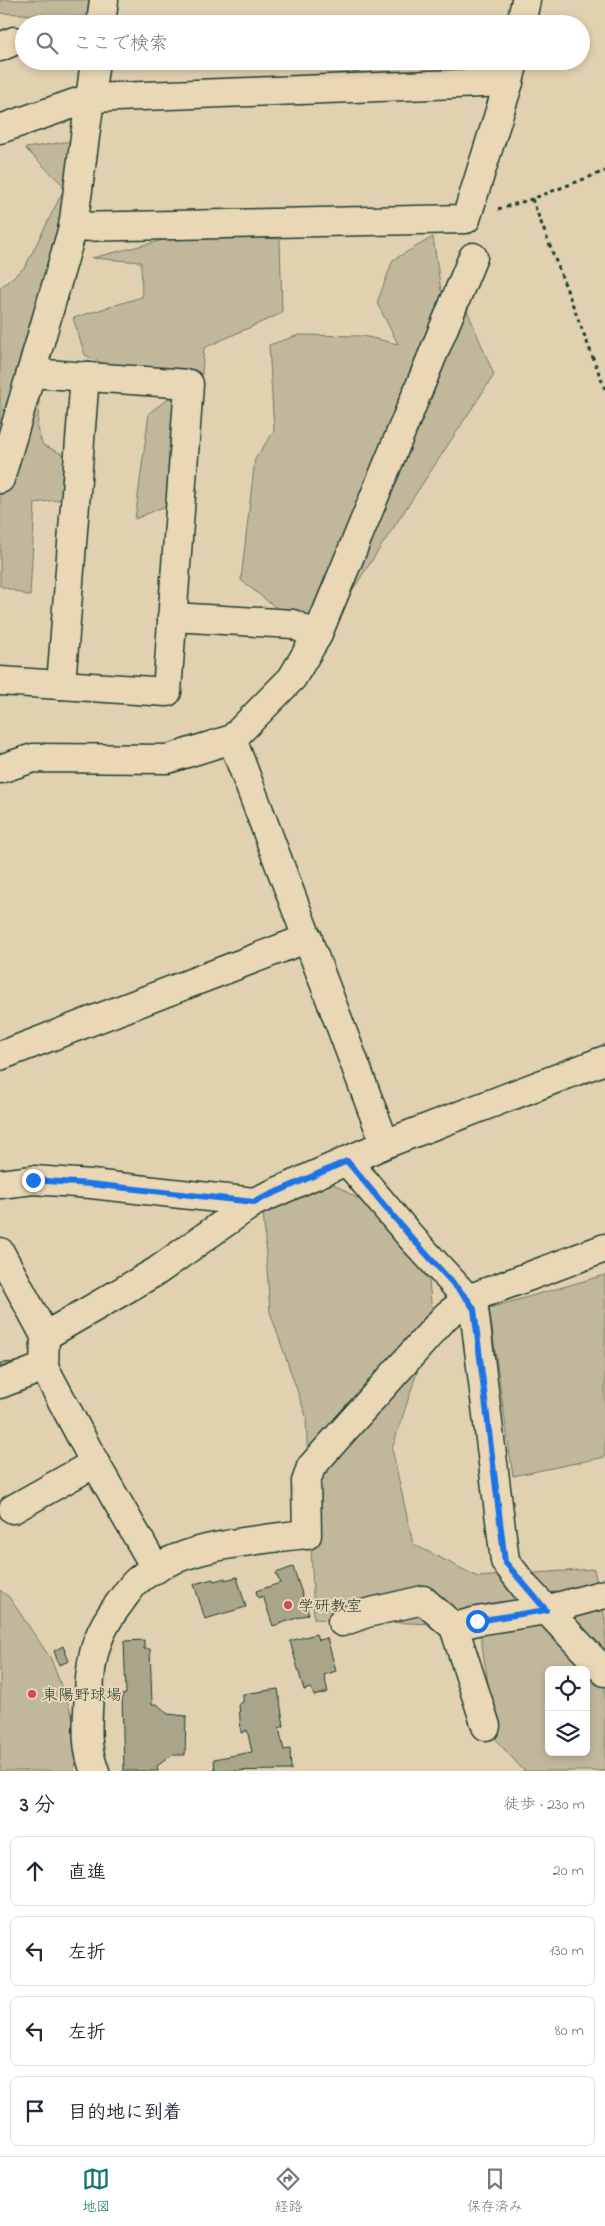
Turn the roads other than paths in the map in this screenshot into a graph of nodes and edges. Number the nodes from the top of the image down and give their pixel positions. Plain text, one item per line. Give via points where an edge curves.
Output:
1 (104, 0) edge
2 (526, 0) edge
3 (102, 15) edge
4 (524, 15) edge
5 (94, 70) edge
6 (511, 72) edge
7 (90, 98) junction
8 (0, 129) edge
9 (73, 227) junction
10 (472, 257) dead end
11 (31, 373) junction
12 (85, 376) junction
13 (0, 479) edge
14 (172, 617) junction
15 (317, 636) junction
16 (0, 681) edge
17 (61, 685) junction
18 (232, 739) junction
19 (0, 769) edge
20 (308, 938) junction
21 (0, 1056) edge
22 (605, 1060) edge
23 (385, 1144) junction
24 (347, 1161) junction
25 (0, 1184) edge
26 (254, 1202) junction
27 (605, 1248) edge
28 (0, 1252) edge
29 (468, 1300) junction
30 (45, 1336) junction
31 (44, 1366) junction
32 (0, 1384) edge
33 (95, 1463) junction
34 (13, 1509) dead end
35 (156, 1569) junction
36 (605, 1594) edge
37 (546, 1610) junction
38 (342, 1622) dead end
39 (454, 1627) junction
40 (605, 1672) edge
41 (486, 1726) dead end
42 (95, 1771) edge

1 - 3 street
2 - 4 street
5 - 7 street
6 - 7 street
6 - 9 street via 466,219
7 - 8 street
7 - 9 street
9 - 11 street
10 - 15 street
11 - 12 street
11 - 13 street
12 - 14 street via 189,384
12 - 17 street
14 - 15 street via 293,624
14 - 17 street via 167,692
15 - 18 street via 292,678
16 - 17 street
18 - 19 street via 168,759 33,758
18 - 20 street
20 - 21 street
20 - 23 street
22 - 23 street
23 - 24 street
24 - 26 street
24 - 29 street
25 - 26 street via 33,1180 90,1184
26 - 30 street via 157,1271
27 - 29 street
28 - 30 street
29 - 35 street via 446,1316 311,1467 306,1482 306,1535 222,1545
29 - 37 street via 474,1309 505,1562
30 - 31 street
31 - 32 street
31 - 33 street
33 - 34 street
33 - 35 street
35 - 42 street via 136,1582 107,1617 90,1663 89,1758
36 - 37 street
37 - 39 street
37 - 40 street
38 - 39 street via 423,1600
39 - 41 street

